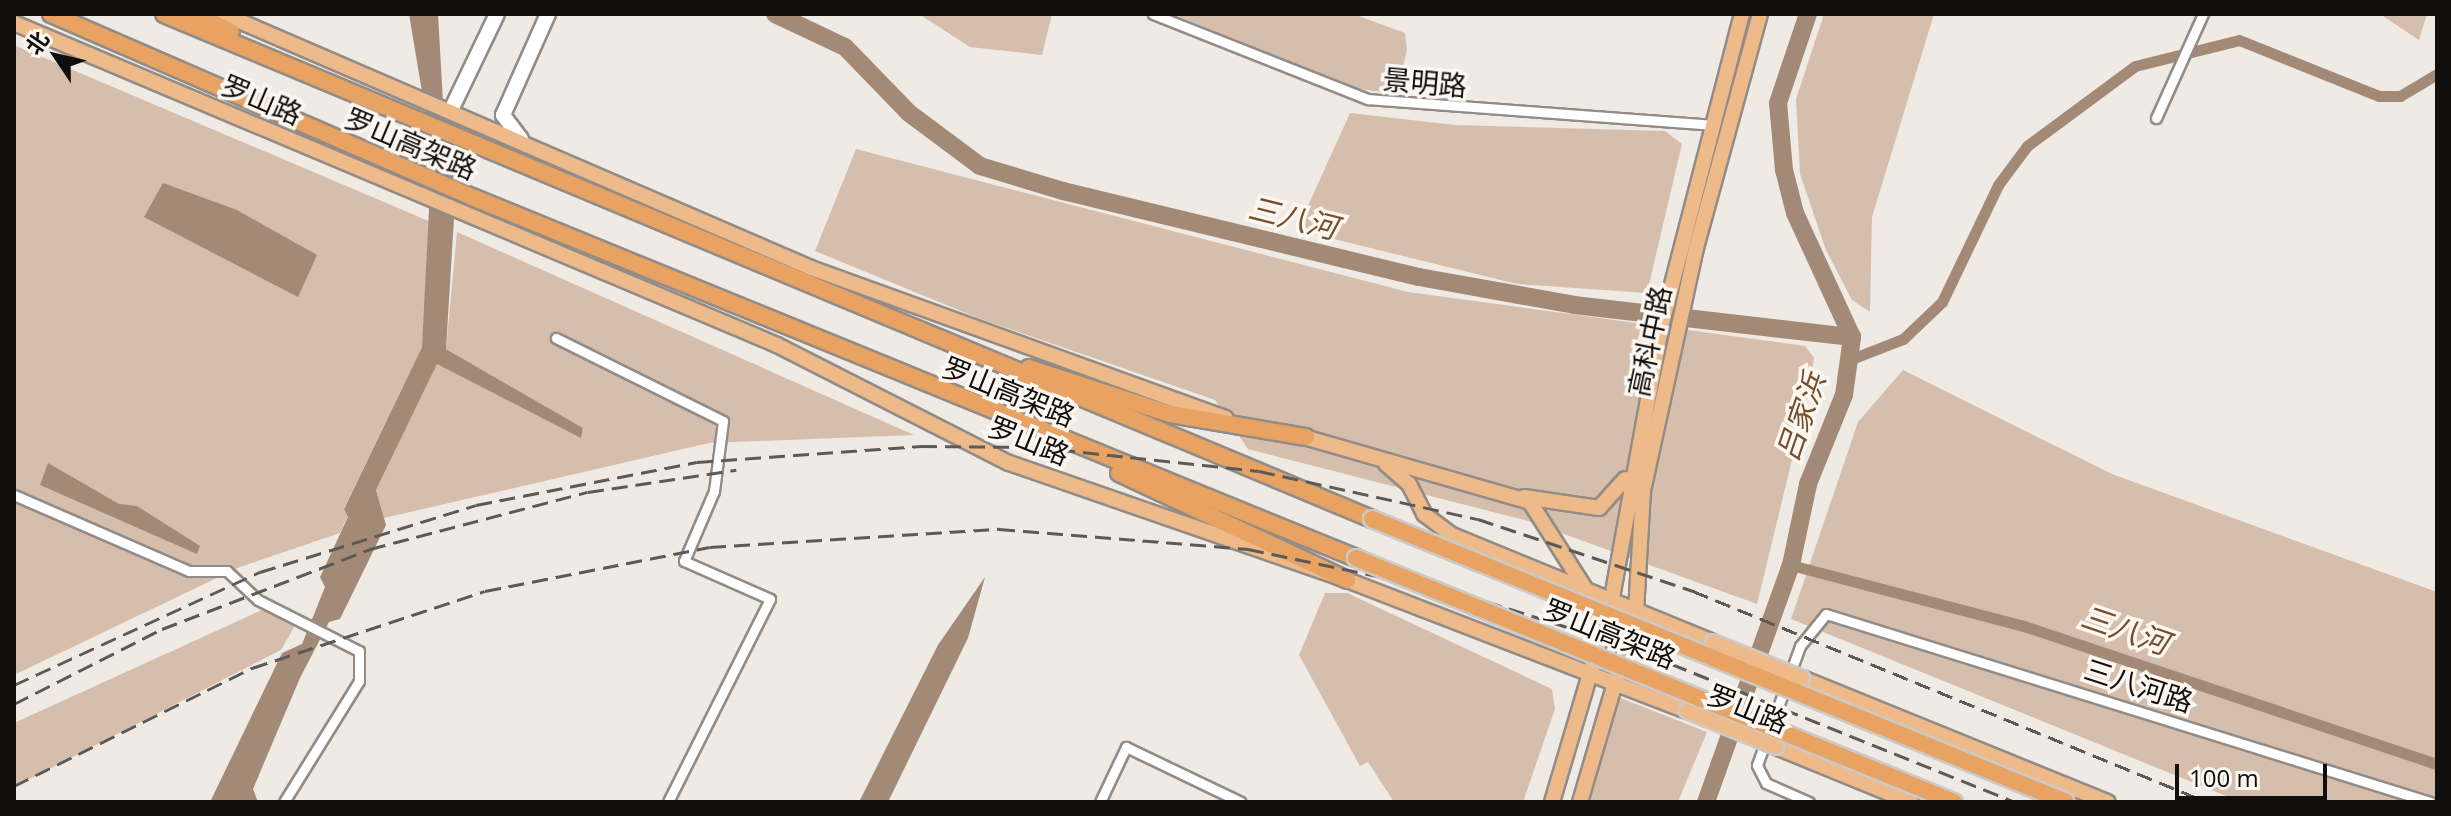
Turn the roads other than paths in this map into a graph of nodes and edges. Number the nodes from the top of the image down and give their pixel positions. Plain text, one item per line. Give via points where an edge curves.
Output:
1 (51, 14) edge
2 (164, 14) edge
3 (194, 14) edge
4 (223, 14) edge
5 (497, 14) edge
6 (548, 14) edge
7 (1153, 14) edge
8 (1742, 14) edge
9 (1760, 14) edge
10 (2203, 14) edge
11 (14, 23) edge
12 (335, 85) junction
13 (451, 110) junction
14 (2156, 118) dead end
15 (1710, 125) junction
16 (521, 139) junction
17 (556, 338) dead end
18 (967, 351) junction
19 (946, 394) junction
20 (1306, 437) junction
21 (1379, 459) junction
22 (1629, 472) junction
23 (1504, 493) junction
24 (14, 495) edge
25 (1347, 580) junction
26 (1586, 590) junction
27 (1611, 603) junction
28 (1636, 612) junction
29 (1593, 673) junction
30 (1616, 683) junction
31 (284, 802) edge
32 (668, 802) edge
33 (1100, 802) edge
34 (1241, 802) edge
35 (1552, 802) edge
36 (1580, 802) edge
37 (1809, 802) edge
38 (1911, 802) edge
39 (1954, 802) edge
40 (2066, 802) edge
41 (2108, 802) edge
42 (2430, 802) edge

1 - 19 highway, 罗山高架路
2 - 12 highway, 罗山高架路
3 - 12 highway
4 - 13 main road
5 - 13 main road
6 - 16 main road via 503,115
7 - 15 street, 景明路 via 1368,99
8 - 15 main road, 高科中路
9 - 28 main road, 高科中路 via 1685,297 1643,491
10 - 14 street
11 - 25 main road, 罗山路 via 790,351 1009,463
12 - 18 highway, 罗山高架路
13 - 16 main road
15 - 22 main road, 高科中路
16 - 20 main road via 613,186 870,291 1167,400
17 - 32 street via 723,421 714,491 684,561 770,599
18 - 20 highway via 1170,414
18 - 40 highway, 罗山高架路, bridge
19 - 25 highway
19 - 39 highway, 罗山高架路, bridge
20 - 21 main road
21 - 23 main road
21 - 26 main road, 罗山路 via 1441,529
22 - 23 main road via 1599,508
22 - 27 main road, 高科中路
23 - 26 main road via 1539,511
24 - 31 street via 189,571 227,571 258,600 355,646 363,668
25 - 29 main road, 罗山路
26 - 27 main road, 罗山路
27 - 28 main road, 罗山路
27 - 29 main road, 高科中路
28 - 30 main road, 高科中路
28 - 41 main road, 罗山路, bridge
29 - 30 main road, 罗山路
29 - 35 main road, 高科中路
30 - 36 main road, 高科中路
30 - 38 main road, 罗山路, bridge
33 - 34 street via 1126,747
37 - 42 street, 三八河路 via 1766,783 1757,765 1806,633 1819,617 1833,615

